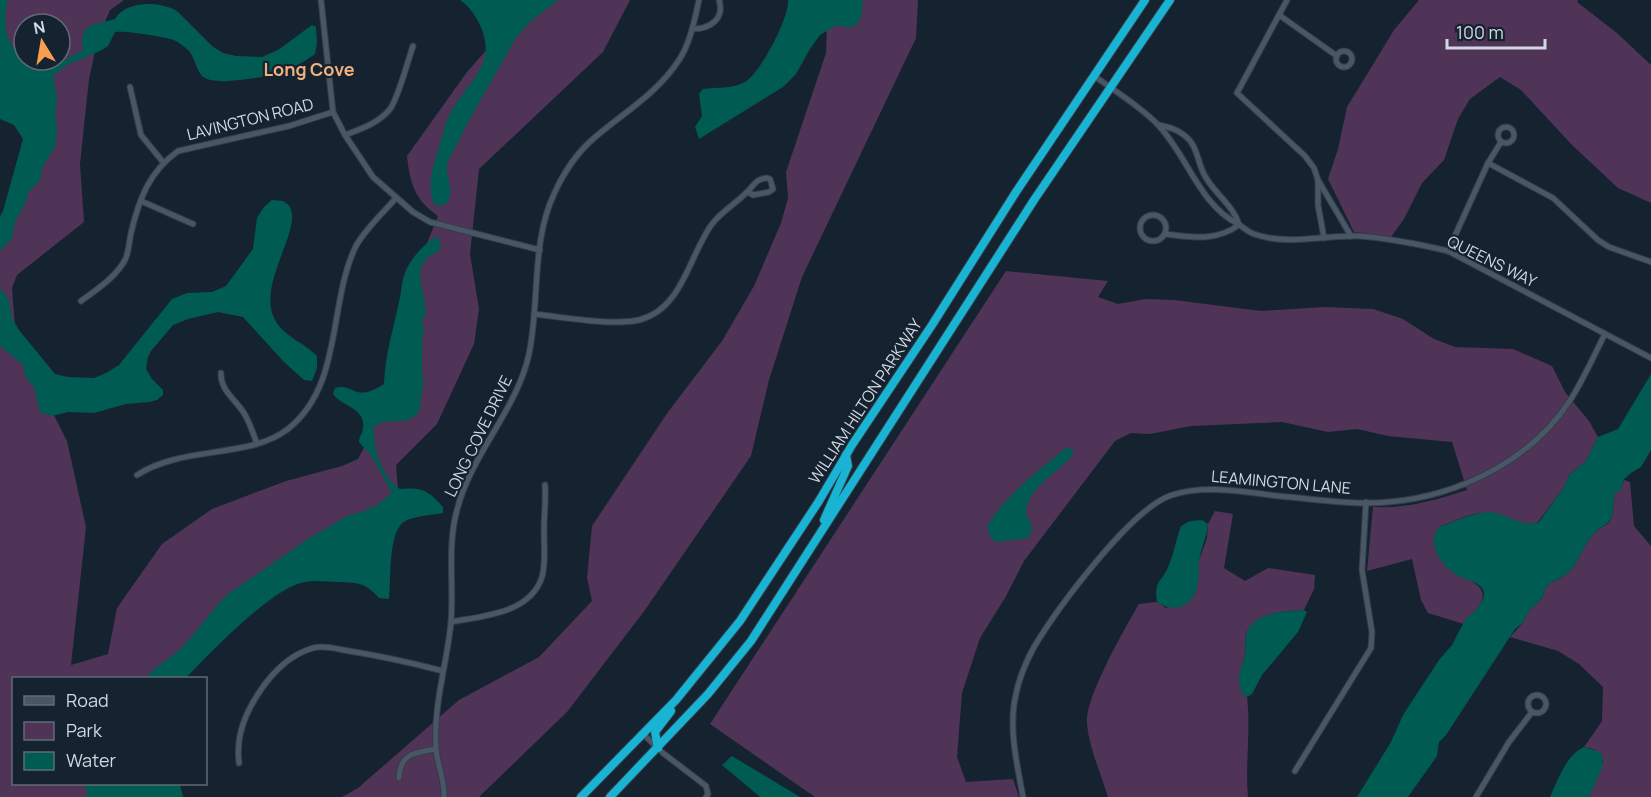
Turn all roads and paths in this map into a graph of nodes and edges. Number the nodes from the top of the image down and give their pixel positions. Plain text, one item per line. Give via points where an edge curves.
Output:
1 (321, 0) edge
2 (699, 0) edge
3 (719, 0) edge
4 (1145, 0) edge
5 (1170, 0) edge
6 (1287, 0) edge
7 (1279, 15) junction
8 (692, 29) junction
9 (413, 46) dead end
10 (1337, 56) dead end
11 (1094, 76) junction
12 (130, 87) dead end
13 (1110, 88) junction
14 (333, 112) junction
15 (1159, 125) junction
16 (345, 135) junction
17 (1501, 142) dead end
18 (163, 162) junction
19 (1488, 163) junction
20 (1318, 180) junction
21 (748, 192) junction
22 (396, 198) junction
23 (141, 201) junction
24 (193, 224) dead end
25 (1239, 225) junction
26 (1165, 234) junction
27 (1351, 236) junction
28 (1324, 238) junction
29 (540, 250) junction
30 (1448, 251) junction
31 (1651, 262) edge
32 (81, 301) dead end
33 (534, 314) junction
34 (1605, 334) junction
35 (1651, 358) edge
36 (221, 373) dead end
37 (257, 444) junction
38 (846, 455) junction
39 (137, 475) dead end
40 (544, 485) dead end
41 (1366, 502) junction
42 (811, 548) junction
43 (451, 622) junction
44 (443, 671) junction
45 (698, 675) junction
46 (1532, 711) dead end
47 (642, 733) junction
48 (658, 748) junction
49 (436, 749) junction
50 (239, 763) dead end
51 (1295, 771) dead end
52 (399, 778) dead end
53 (444, 797) edge
54 (581, 797) edge
55 (610, 797) edge
56 (706, 797) edge
57 (1023, 797) edge
58 (1476, 797) edge

1 - 14 street
2 - 8 street, LONG COVE DRIVE
3 - 8 street via 721,12 716,21 709,27
4 - 11 highway, WILLIAM HILTON PARKWAY
5 - 13 highway, WILLIAM HILTON PARKWAY
6 - 7 street
7 - 10 street
7 - 20 street via 1237,93 1305,156
8 - 29 street, LONG COVE DRIVE via 681,57 664,80 592,140 569,166 553,194
9 - 16 street via 392,107 381,118
11 - 13 street, QUEENS WAY
11 - 38 highway, WILLIAM HILTON PARKWAY
12 - 18 street via 141,135
13 - 15 street, QUEENS WAY
13 - 42 highway, WILLIAM HILTON PARKWAY
14 - 16 street
14 - 18 street, LAVINGTON ROAD via 194,146
15 - 25 street, QUEENS WAY via 1206,196
15 - 25 street, QUEENS WAY via 1185,136 1204,175 1237,216
16 - 22 street via 373,177
17 - 19 street
18 - 23 street, LAVINGTON ROAD
19 - 30 street
19 - 31 street via 1553,198 1609,247
20 - 27 street
20 - 28 street
21 - 21 street via 758,180 770,179 773,189 769,192
21 - 33 street via 712,224 676,292 654,312 639,320 616,321
22 - 29 street via 430,222
22 - 37 street via 356,246 325,373 315,397 286,430
23 - 24 street
23 - 32 street, LAVINGTON ROAD via 124,261
25 - 26 street via 1210,237
25 - 28 street, QUEENS WAY via 1252,234 1275,239
26 - 26 street via 1165,224 1158,217 1149,216 1141,223 1141,233 1148,240
27 - 28 street, QUEENS WAY
27 - 30 street, QUEENS WAY
29 - 33 street, LONG COVE DRIVE
30 - 34 street, QUEENS WAY
33 - 43 street, LONG COVE DRIVE via 521,380 457,508 452,531
34 - 35 street, QUEENS WAY
34 - 41 street, LEAMINGTON LANE via 1569,403 1548,429 1509,462 1433,494
36 - 37 street via 224,388 242,410
37 - 39 street via 176,458
38 - 42 highway via 848,466
38 - 45 highway, WILLIAM HILTON PARKWAY via 741,621
40 - 43 street via 544,566 535,590 512,608
41 - 51 street via 1362,570 1371,648
41 - 57 street, LEAMINGTON LANE via 1203,489 1171,495 1148,508 1110,546 1033,649 1016,693 1013,724
42 - 48 highway, WILLIAM HILTON PARKWAY via 730,668
43 - 44 street, LONG COVE DRIVE
44 - 49 street, LONG COVE DRIVE
44 - 50 street via 396,658 322,647 300,653 280,665 249,709 239,737
45 - 47 highway, WILLIAM HILTON PARKWAY
45 - 48 highway via 655,732
46 - 58 street
47 - 48 street
47 - 54 highway, WILLIAM HILTON PARKWAY
48 - 55 highway, WILLIAM HILTON PARKWAY
48 - 56 street via 706,786
49 - 52 street via 410,755 403,761
49 - 53 street, LONG COVE DRIVE

